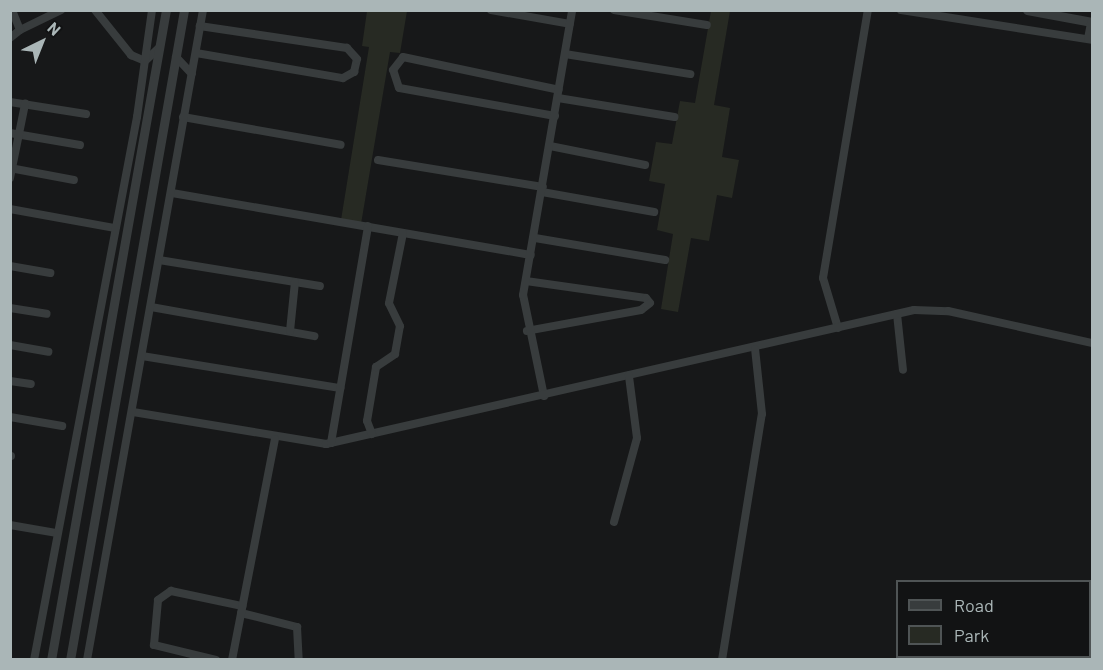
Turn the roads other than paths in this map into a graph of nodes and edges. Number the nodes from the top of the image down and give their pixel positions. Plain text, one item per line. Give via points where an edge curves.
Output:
1 (12, 10) edge
2 (61, 10) edge
3 (95, 10) edge
4 (152, 10) edge
5 (166, 10) edge
6 (184, 10) edge
7 (203, 10) edge
8 (491, 10) edge
9 (572, 10) edge
10 (614, 10) edge
11 (868, 10) edge
12 (901, 10) edge
13 (1026, 10) edge
14 (1092, 22) edge
15 (570, 24) junction
16 (706, 25) dead end
17 (200, 26) junction
18 (20, 30) junction
19 (10, 38) edge
20 (1090, 39) edge
21 (159, 48) junction
22 (196, 53) junction
23 (565, 54) junction
24 (176, 57) junction
25 (145, 61) junction
26 (192, 74) junction
27 (690, 74) dead end
28 (558, 94) junction
29 (10, 102) edge
30 (25, 104) junction
31 (86, 114) dead end
32 (555, 116) junction
33 (183, 117) junction
34 (674, 117) dead end
35 (15, 134) edge
36 (80, 145) dead end
37 (341, 145) dead end
38 (550, 146) junction
39 (378, 160) dead end
40 (645, 165) dead end
41 (11, 169) edge
42 (10, 178) edge
43 (74, 180) dead end
44 (543, 190) junction
45 (172, 193) junction
46 (10, 209) edge
47 (654, 212) dead end
48 (368, 226) junction
49 (115, 228) junction
50 (403, 232) junction
51 (535, 238) junction
52 (531, 255) junction
53 (159, 260) junction
54 (665, 260) dead end
55 (10, 266) edge
56 (50, 273) dead end
57 (526, 281) junction
58 (295, 282) junction
59 (320, 286) dead end
60 (151, 307) junction
61 (10, 308) edge
62 (47, 314) dead end
63 (897, 314) junction
64 (838, 328) junction
65 (527, 331) junction
66 (290, 332) junction
67 (314, 336) dead end
68 (1092, 343) edge
69 (10, 345) edge
70 (754, 349) junction
71 (48, 352) dead end
72 (142, 356) junction
73 (903, 370) dead end
74 (629, 375) junction
75 (10, 381) edge
76 (31, 384) dead end
77 (340, 388) junction
78 (544, 396) junction
79 (133, 412) junction
80 (10, 417) edge
81 (62, 426) dead end
82 (372, 434) junction
83 (275, 439) junction
84 (331, 443) junction
85 (614, 522) dead end
86 (10, 525) edge
87 (57, 533) junction
88 (242, 610) junction
89 (34, 660) edge
90 (51, 660) edge
91 (70, 660) edge
92 (87, 660) edge
93 (216, 660) edge
94 (232, 660) edge
95 (299, 660) edge
96 (722, 660) edge

1 - 18 street
2 - 18 street
3 - 25 street via 121,46
4 - 25 street
5 - 21 street
6 - 24 street
7 - 17 street
8 - 15 street
9 - 15 street
10 - 16 street
11 - 64 street via 823,278
12 - 20 street
13 - 14 street
14 - 20 street
15 - 23 street
17 - 22 street
17 - 22 street via 347,48 357,58 354,72 343,78
18 - 19 street
21 - 25 street
21 - 90 street
22 - 26 street
23 - 27 street
23 - 28 street
24 - 26 street
24 - 91 street
25 - 49 street
26 - 33 street
28 - 32 street
28 - 32 street via 403,57 393,70 399,88
28 - 34 street
29 - 30 street
30 - 31 street
30 - 35 street
32 - 38 street
33 - 37 street
33 - 45 street
35 - 36 street
35 - 41 street
38 - 40 street
38 - 44 street
39 - 44 street
41 - 42 street
41 - 43 street
44 - 47 street
44 - 51 street
45 - 48 street
45 - 53 street
46 - 49 street
48 - 50 street
48 - 77 street
49 - 87 street
50 - 52 street
50 - 82 street via 388,303 400,326 395,354 376,367 367,421
51 - 52 street
51 - 54 street
52 - 57 street
53 - 58 street
53 - 60 street
55 - 56 street
57 - 65 street
57 - 65 street via 646,298 650,303 641,310
58 - 59 street
58 - 66 street
60 - 66 street
60 - 72 street
61 - 62 street
63 - 64 street
63 - 68 street via 948,311
63 - 73 street
64 - 70 street
65 - 78 street
66 - 67 street
69 - 71 street
70 - 74 street
70 - 96 street via 762,414
72 - 77 street
72 - 79 street
74 - 78 street
74 - 85 street via 637,438
75 - 76 street
77 - 84 street
78 - 82 street
79 - 83 street
79 - 92 street
80 - 81 street
82 - 84 street
83 - 84 street
83 - 88 street
86 - 87 street
87 - 89 street
88 - 93 street via 171,591 158,600 154,645
88 - 94 street
88 - 95 street via 297,627

